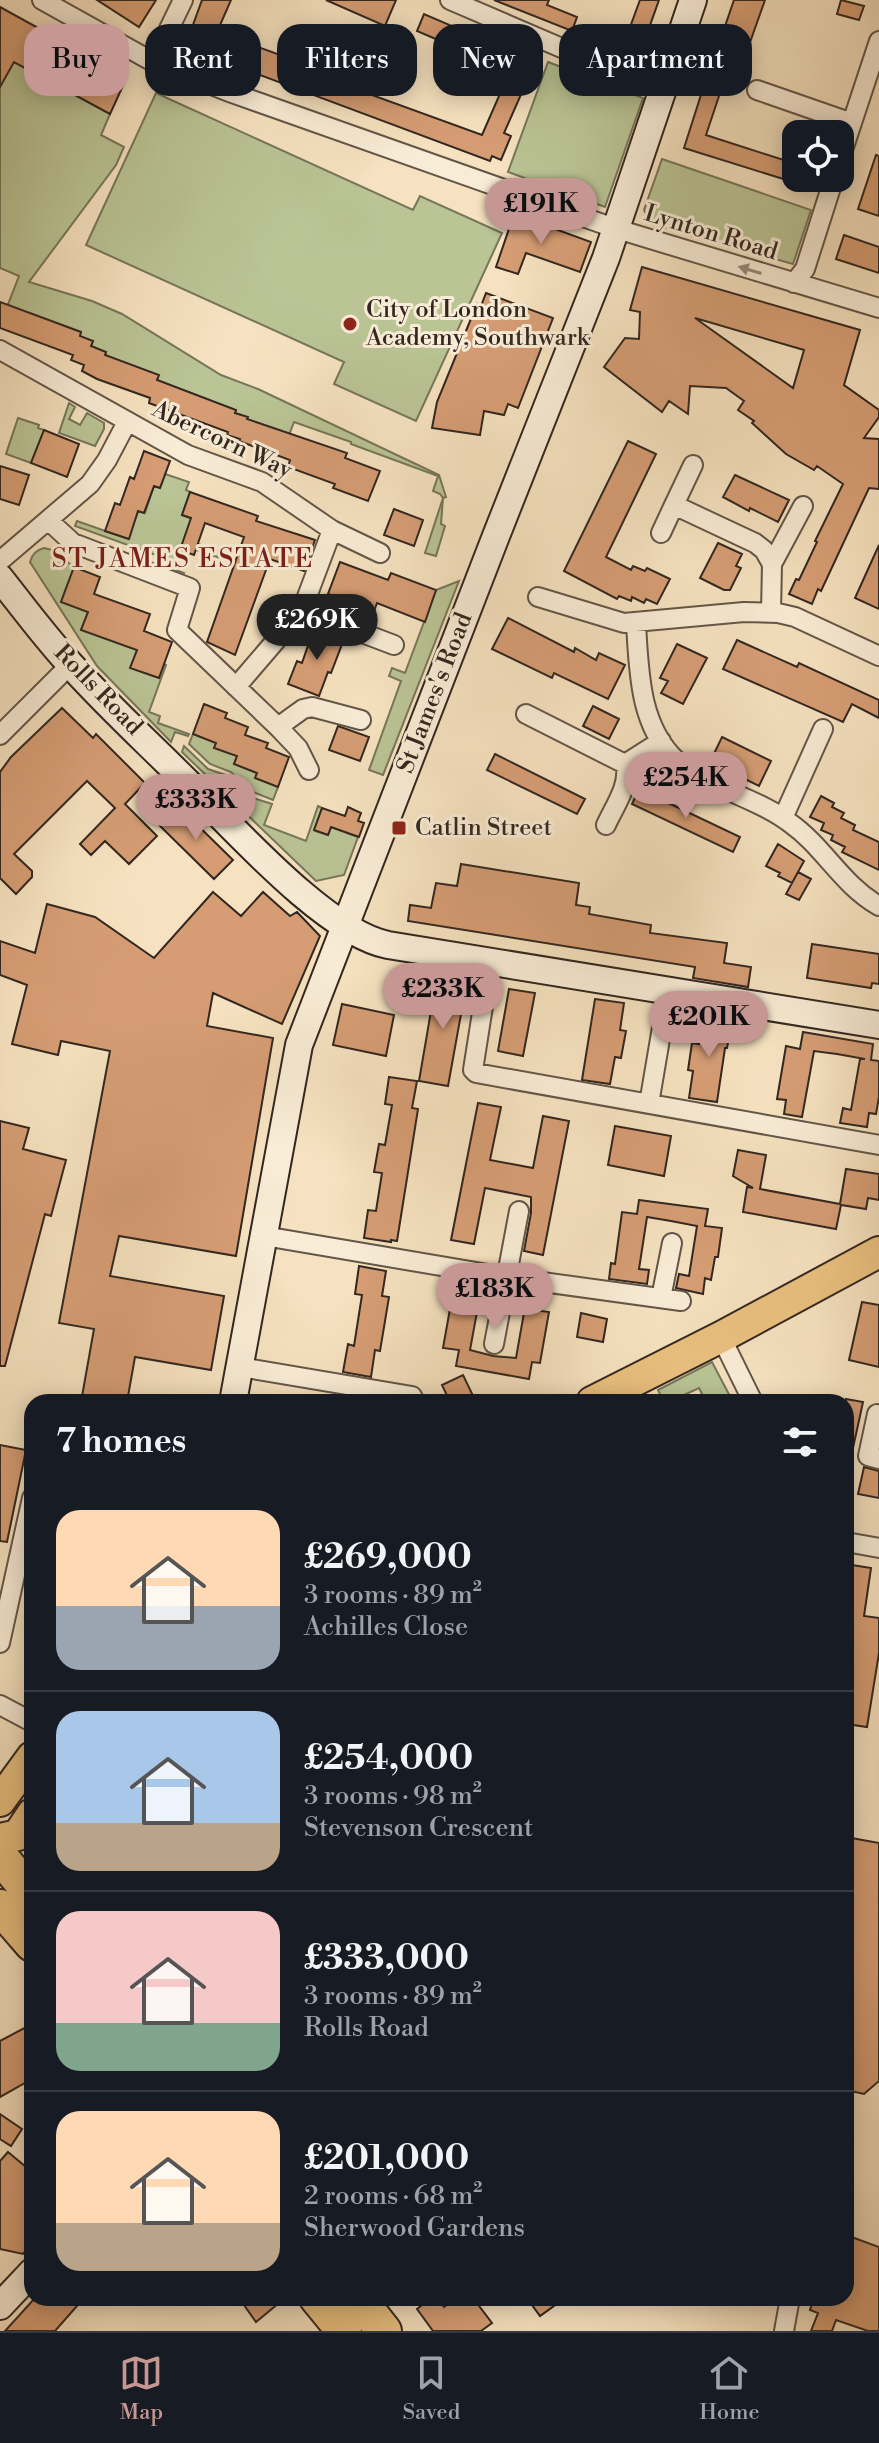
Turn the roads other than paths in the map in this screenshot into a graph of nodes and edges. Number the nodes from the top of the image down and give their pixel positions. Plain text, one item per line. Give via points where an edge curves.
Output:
1 (42, 0) edge
2 (183, 0) edge
3 (450, 0) edge
4 (693, 0) edge
5 (171, 24) edge
6 (685, 24) edge
7 (879, 41) edge
8 (559, 47) edge
9 (145, 58) edge
10 (757, 90) dead end
11 (242, 96) edge
12 (659, 96) edge
13 (843, 120) edge
14 (853, 120) edge
15 (829, 192) edge
16 (617, 229) junction
17 (794, 283) junction
18 (879, 308) edge
19 (0, 350) edge
20 (127, 422) junction
21 (693, 465) dead end
22 (674, 505) junction
23 (803, 506) dead end
24 (49, 521) junction
25 (332, 530) junction
26 (661, 533) dead end
27 (380, 553) dead end
28 (0, 561) edge
29 (772, 564) junction
30 (0, 578) edge
31 (538, 597) dead end
32 (302, 610) junction
33 (771, 612) junction
34 (636, 624) junction
35 (394, 645) dead end
36 (878, 653) edge
37 (70, 665) junction
38 (236, 687) junction
39 (526, 714) dead end
40 (361, 720) dead end
41 (278, 727) junction
42 (823, 729) dead end
43 (0, 735) edge
44 (661, 741) junction
45 (625, 764) junction
46 (309, 770) dead end
47 (783, 818) junction
48 (606, 825) dead end
49 (879, 906) edge
50 (344, 927) junction
51 (668, 992) junction
52 (484, 1000) dead end
53 (879, 1025) edge
54 (649, 1104) junction
55 (879, 1145) edge
56 (519, 1211) dead end
57 (264, 1236) junction
58 (672, 1243) dead end
59 (879, 1252) edge
60 (506, 1277) junction
61 (661, 1298) junction
62 (681, 1301) dead end
63 (721, 1337) junction
64 (494, 1344) dead end
65 (240, 1367) junction
66 (343, 1393) edge
67 (235, 1394) edge
68 (366, 1394) edge
69 (608, 1394) edge
70 (749, 1394) edge
71 (877, 1414) dead end
72 (879, 1459) edge
73 (24, 1534) edge
74 (854, 1543) edge
75 (879, 1548) edge
76 (0, 1643) edge
77 (0, 1705) edge
78 (24, 1718) edge
79 (24, 1768) edge
80 (0, 1801) edge
81 (24, 1826) edge
82 (0, 1839) edge
83 (0, 1856) edge
84 (24, 1885) edge
85 (0, 1907) edge
86 (24, 1935) edge
87 (24, 2280) edge
88 (0, 2306) edge
89 (324, 2306) edge
90 (344, 2306) edge
91 (364, 2306) edge
92 (789, 2306) edge
93 (344, 2331) edge
94 (357, 2331) edge
95 (384, 2331) edge
96 (784, 2331) edge

1 - 9 street, Lynton Road
2 - 5 street
3 - 8 street
4 - 6 street, St James's Road
7 - 14 street
10 - 13 street
11 - 16 street, Lynton Road
12 - 16 street, St James's Road
15 - 17 street via 805,269
17 -> 16 street, Lynton Road
16 - 50 street, St James's Road
17 - 18 street, Lynton Road
19 - 20 street, Abercorn Way
20 - 24 street via 95,477
20 - 25 street, Abercorn Way via 188,455 262,482
21 - 22 street
22 - 26 street
22 - 29 street via 755,543
23 - 29 street
24 - 28 street
24 - 38 street via 73,543 190,588 177,630
25 - 27 street, Abercorn Way
25 - 32 street
29 - 33 street
30 - 37 street, Rolls Road
31 - 34 street
32 - 35 street
32 - 38 street
33 - 34 street
33 - 36 street
34 - 44 street via 643,697
37 - 43 street
37 - 50 street, Rolls Road via 250,844
38 - 41 street
39 - 45 street
40 - 41 street via 312,707
41 - 46 street
42 - 47 street
44 - 45 street
44 - 47 street via 686,767
45 - 48 street via 626,782
47 - 49 street via 862,896
50 - 51 street via 376,943
50 - 57 street, St James's Road via 299,1045
51 - 53 street
51 - 54 street
52 - 54 street via 473,1070
54 - 55 street
56 - 60 street
57 - 60 street
57 - 65 street, St James's Road
58 - 61 street
59 - 63 main road
60 - 61 street
60 - 64 street
61 - 62 street
63 - 69 main road
63 - 70 street
65 - 66 street
65 - 67 street, St James's Road
66 - 68 street
71 - 72 street via 868,1456
73 - 76 street
74 - 75 street
77 - 78 street
79 - 80 main road
81 - 82 main road via 18,1835
83 - 84 highway
85 - 86 highway
87 - 88 street
89 - 93 highway
90 - 94 highway
91 - 95 highway
92 - 96 street

